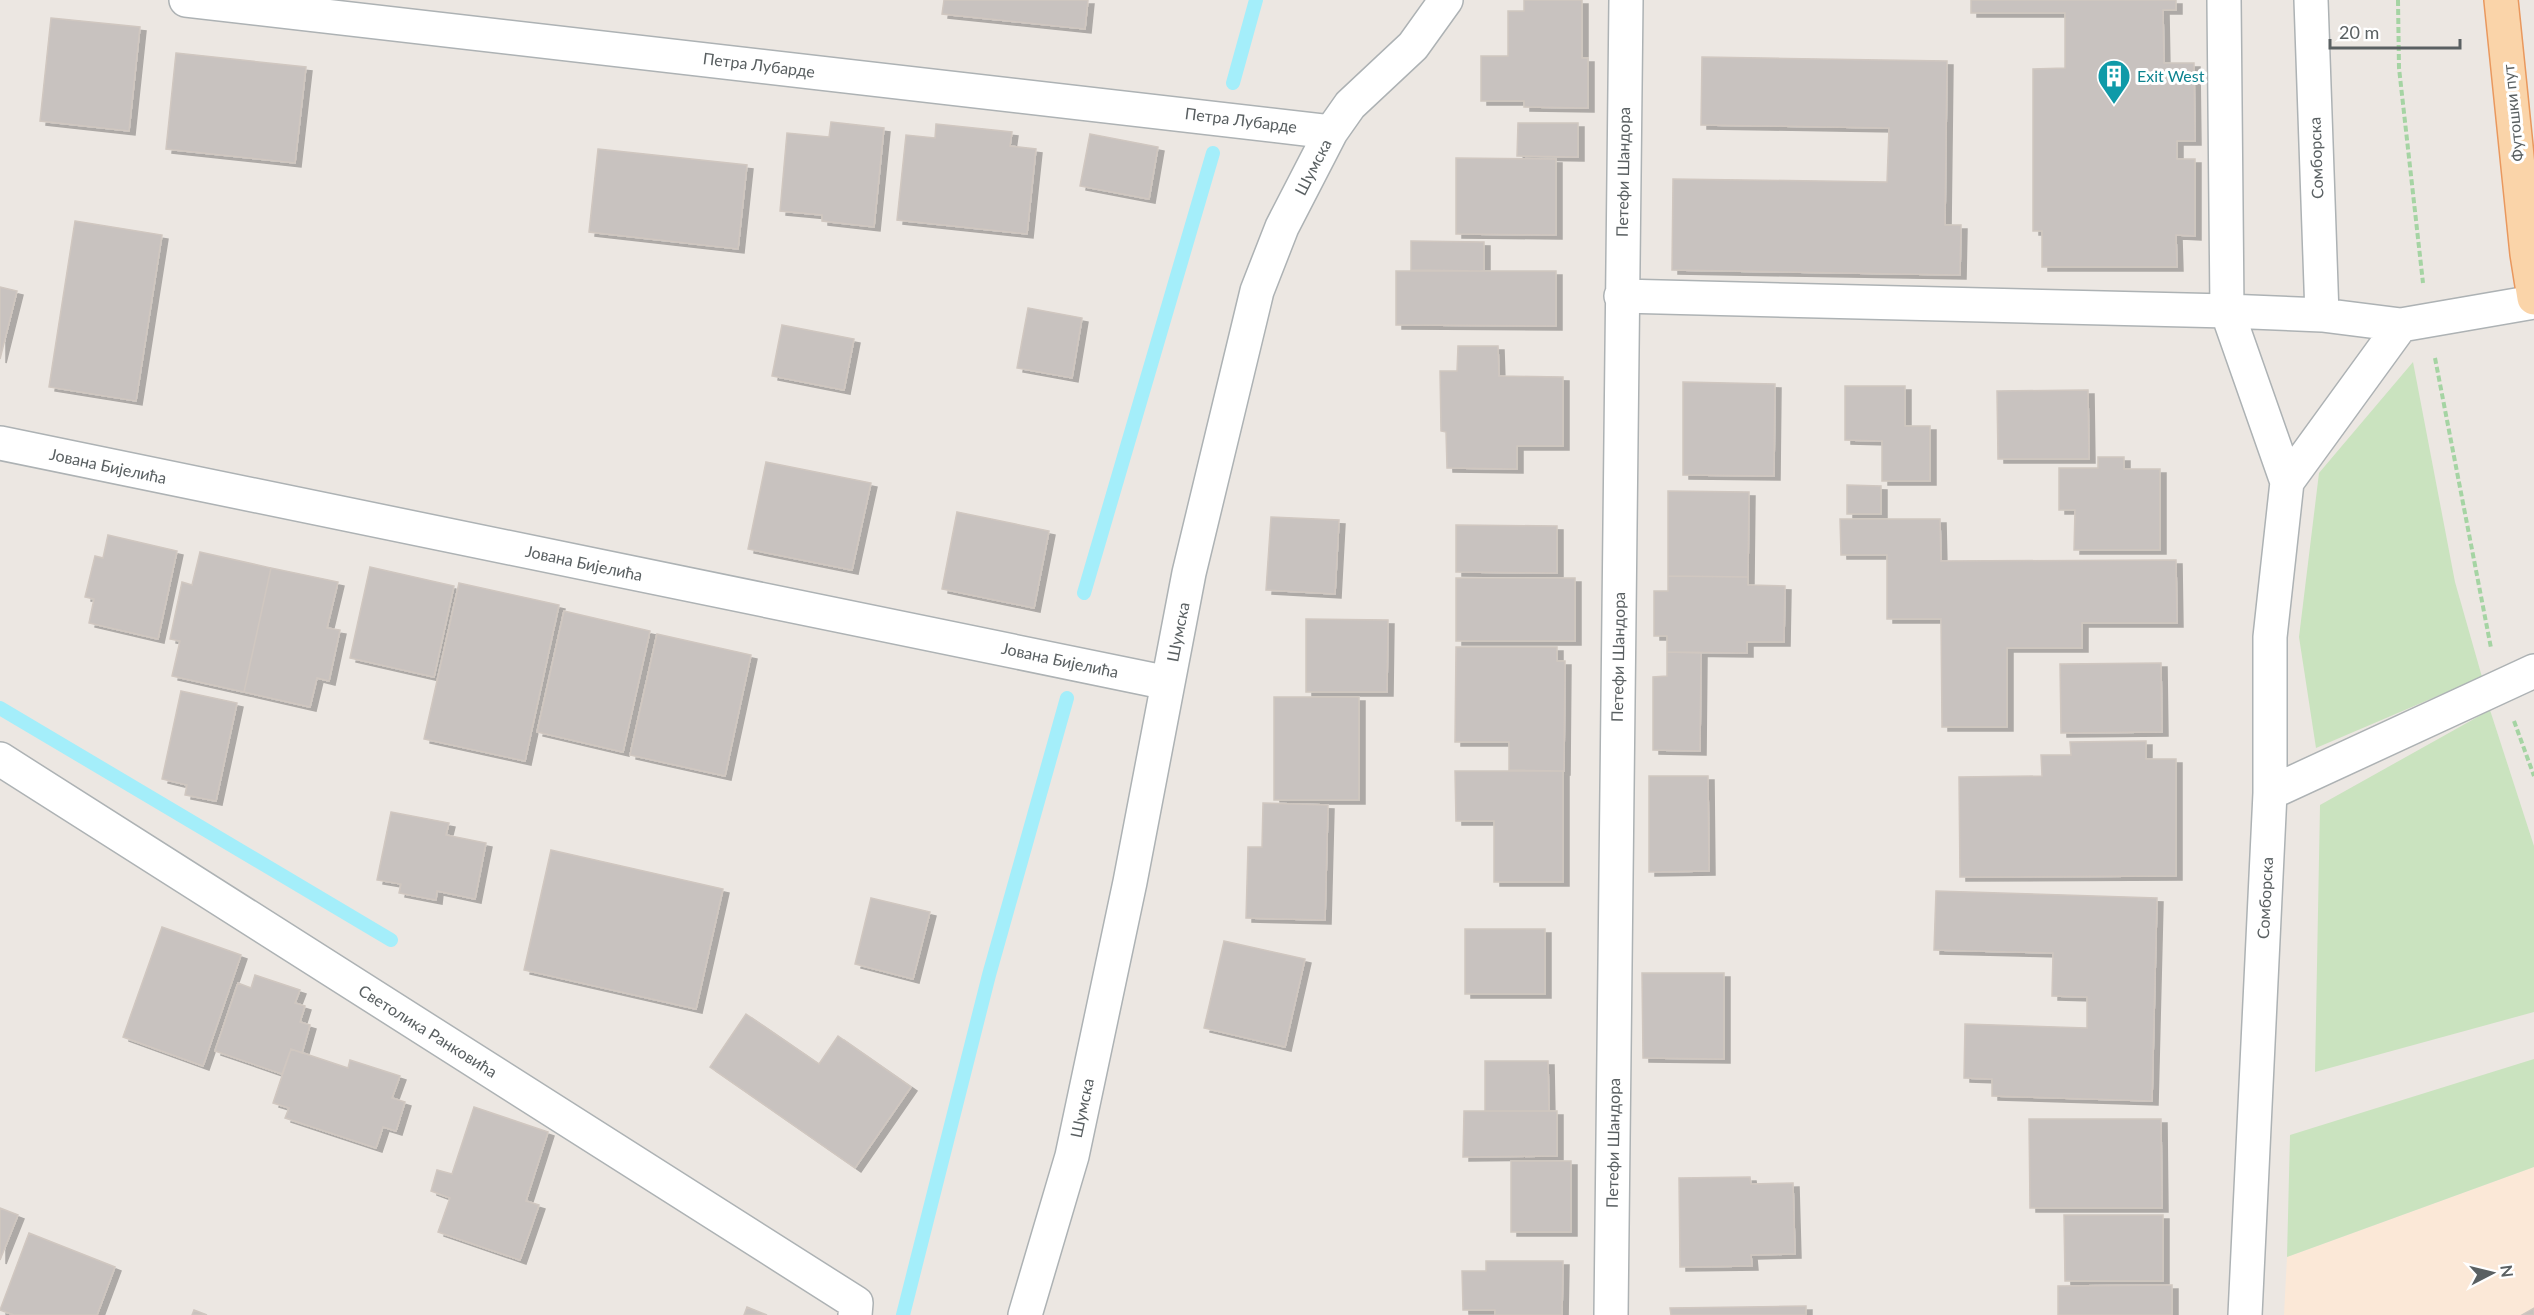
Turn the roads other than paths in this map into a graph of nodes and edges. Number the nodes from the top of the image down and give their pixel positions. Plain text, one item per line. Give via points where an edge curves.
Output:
1 (186, 0) edge
2 (1446, 0) edge
3 (1626, 0) edge
4 (2224, 0) edge
5 (2311, 0) edge
6 (2501, 0) edge
7 (1331, 132) junction
8 (1621, 296) junction
9 (2534, 300) edge
10 (2227, 311) junction
11 (2322, 315) junction
12 (2414, 323) junction
13 (0, 444) edge
14 (2287, 482) junction
15 (2534, 671) edge
16 (1168, 683) junction
17 (0, 759) edge
18 (2270, 793) junction
19 (856, 1309) edge
20 (1025, 1315) edge
21 (1611, 1315) edge
22 (2245, 1315) edge

1 - 7 street, Петра Лубарде
2 - 7 street, Шумска via 1413,46 1350,105
3 - 8 street, Петефи Шандора
4 - 10 street, Сомборска
5 - 11 street, Сомборска
6 - 9 main road, Футошки пут
7 - 16 street, Шумска via 1282,227 1257,291 1189,573
8 - 10 street
8 - 21 street, Петефи Шандора
9 - 12 street
10 - 11 street
10 - 14 street, Сомборска
11 - 12 street
12 - 14 street, Сомборска
13 - 16 street, Јована Бијелића
14 - 18 street, Сомборска via 2270,637
15 - 18 street
16 - 20 street, Шумска via 1072,1156
17 - 19 street, Светолика Ранковића
18 - 22 street, Сомборска

